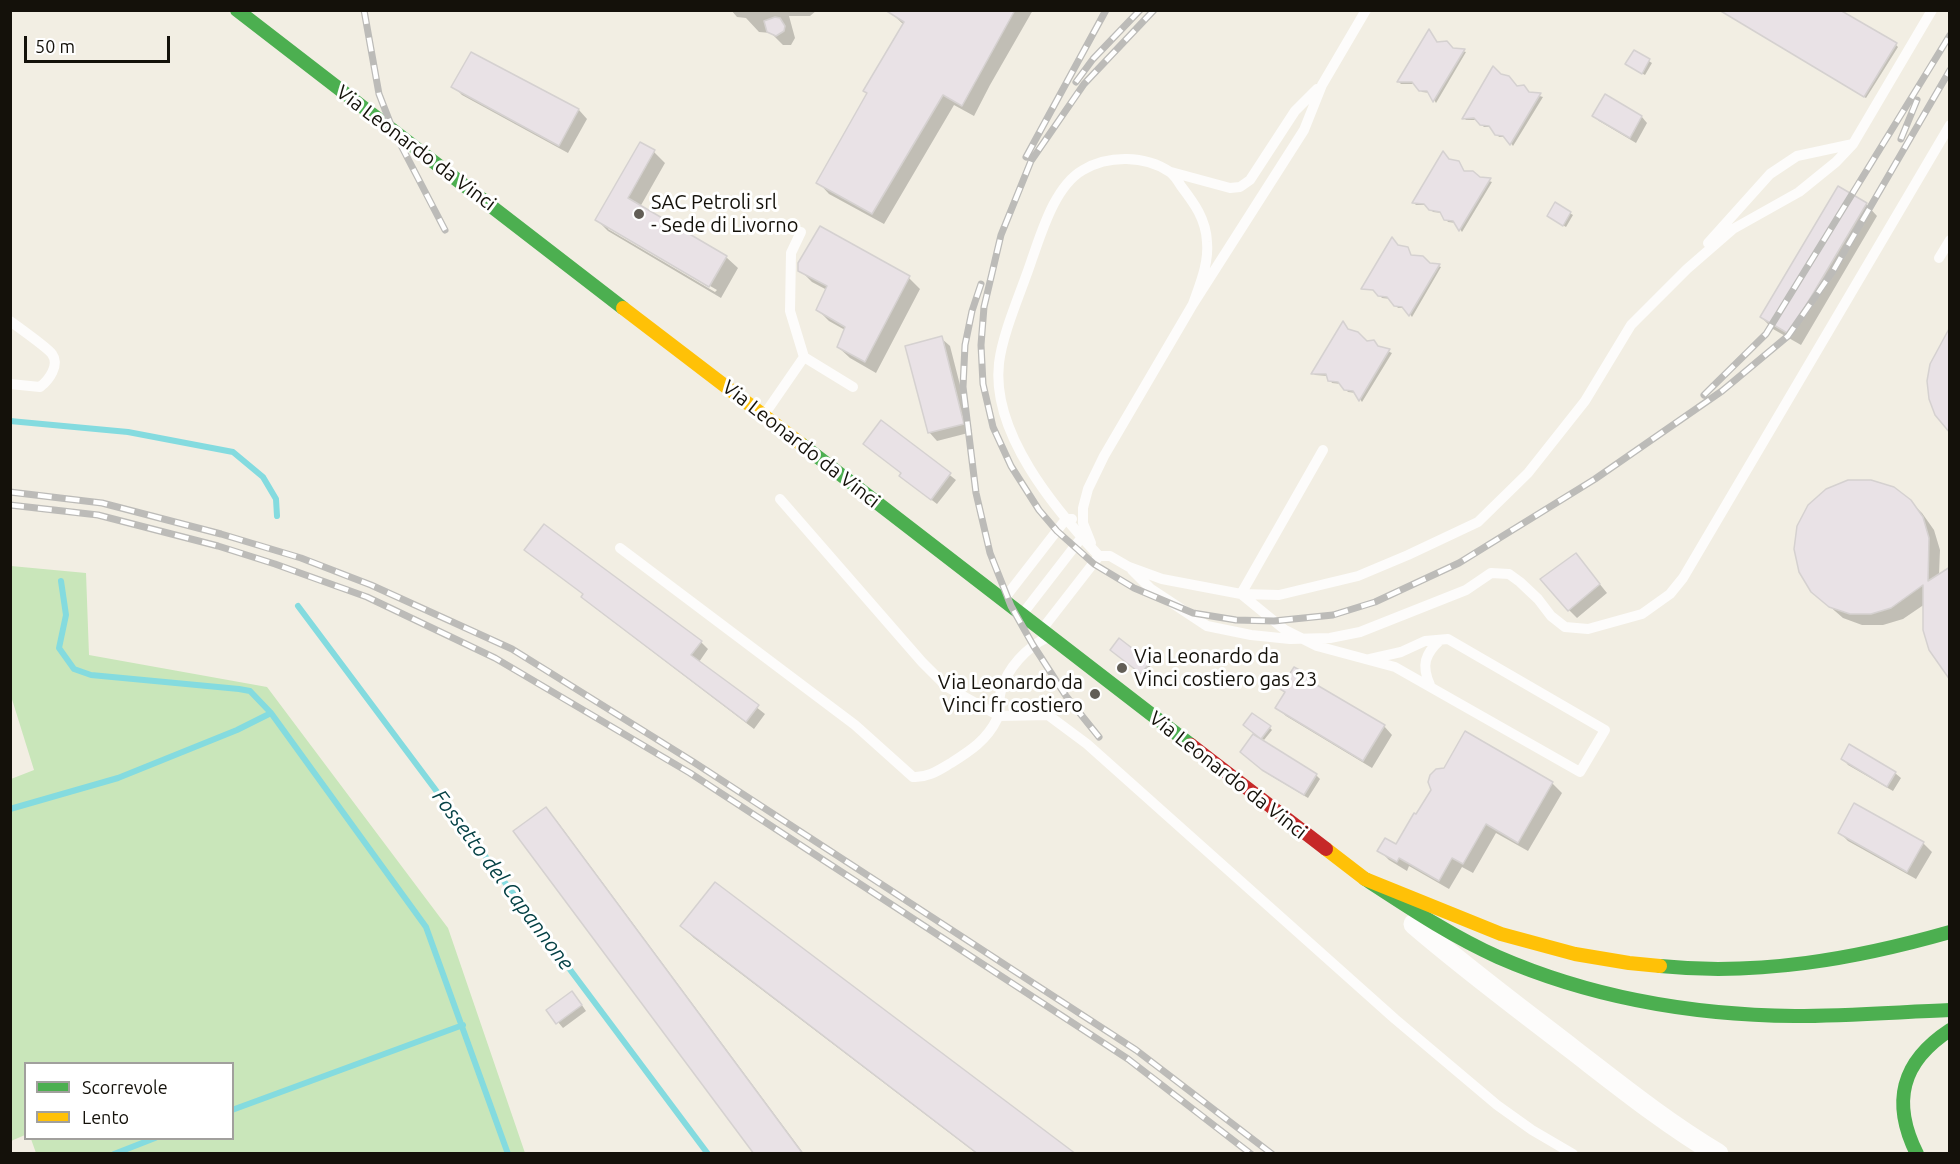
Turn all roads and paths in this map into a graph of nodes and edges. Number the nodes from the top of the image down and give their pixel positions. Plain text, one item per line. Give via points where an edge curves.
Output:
1 (237, 10) edge
2 (1366, 10) edge
3 (1932, 10) edge
4 (1322, 85) junction
5 (1950, 125) edge
6 (1853, 144) junction
7 (1171, 172) junction
8 (801, 232) dead end
9 (1950, 240) edge
10 (1939, 258) dead end
11 (1687, 269) junction
12 (1193, 304) junction
13 (10, 321) edge
14 (804, 357) junction
15 (10, 384) edge
16 (853, 387) dead end
17 (764, 416) junction
18 (1323, 450) dead end
19 (780, 499) dead end
20 (1066, 519) junction
21 (1083, 524) junction
22 (1085, 537) junction
23 (620, 548) dead end
24 (1099, 556) junction
25 (1129, 567) junction
26 (1240, 594) junction
27 (1003, 600) junction
28 (1022, 615) junction
29 (1045, 633) junction
30 (1302, 639) junction
31 (1441, 640) junction
32 (1370, 659) junction
33 (1430, 685) junction
34 (999, 716) junction
35 (1365, 879) junction
36 (1950, 932) edge
37 (1950, 1010) edge
38 (1950, 1030) edge
39 (1573, 1154) edge
40 (1718, 1154) edge
41 (1917, 1154) edge

1 - 17 main road, Via Leonardo da Vinci
2 - 4 lane
3 - 6 lane
4 - 7 lane via 1295,111 1250,180 1240,187 1230,188
4 - 12 lane via 1304,130
5 - 30 lane via 1670,594 1642,614 1612,624 1588,629 1565,627 1520,582 1509,574 1491,573 1466,590 1360,632
6 - 11 lane via 1798,192 1733,229
6 - 11 lane via 1797,156 1770,174
7 - 12 lane via 1201,214 1206,231 1205,266
7 - 20 lane via 1138,160 1121,159 1081,171 1065,186 1051,208 1002,351 1002,399 1012,432 1029,468
8 - 14 lane via 790,253 790,311
9 - 10 lane
11 - 26 lane via 1631,325 1585,401 1528,473 1478,522 1358,576 1279,595
12 - 21 lane via 1104,456 1088,489
13 - 15 lane via 52,354 55,363 40,387
14 - 16 lane
14 - 17 lane
17 - 27 main road, Via Leonardo da Vinci
18 - 26 lane
19 - 34 lane via 947,687
20 - 21 lane via 1074,518
20 - 22 lane
20 - 27 lane
21 - 22 lane
22 - 24 lane
22 - 28 lane
23 - 34 lane via 855,725 913,777 924,778 939,771 980,744
24 - 25 lane via 1110,556
24 - 29 lane
25 - 26 lane via 1162,579
25 - 30 lane via 1150,589 1207,626
26 - 30 lane
27 - 28 main road, Via Leonardo da Vinci
28 - 29 main road, Via Leonardo da Vinci
29 - 34 lane via 1012,669 1000,692
29 - 35 main road, Via Leonardo da Vinci
30 - 32 lane
31 - 32 lane via 1425,641
31 - 33 lane via 1430,650 1425,662
31 - 33 lane via 1448,639 1474,653 1605,730 1580,772
32 - 33 lane
34 - 39 lane via 1048,715 1087,744 1395,1019 1489,1098
35 - 36 main road, Via Leonardo da Vinci via 1522,940 1585,956 1660,968 1745,970 1821,962
35 - 37 main road via 1428,920 1499,957 1616,996 1740,1014 1797,1016
35 - 40 street, Via Leonardo da Vinci via 1461,964 1678,1129
38 - 41 main road via 1924,1047 1905,1083 1903,1122

